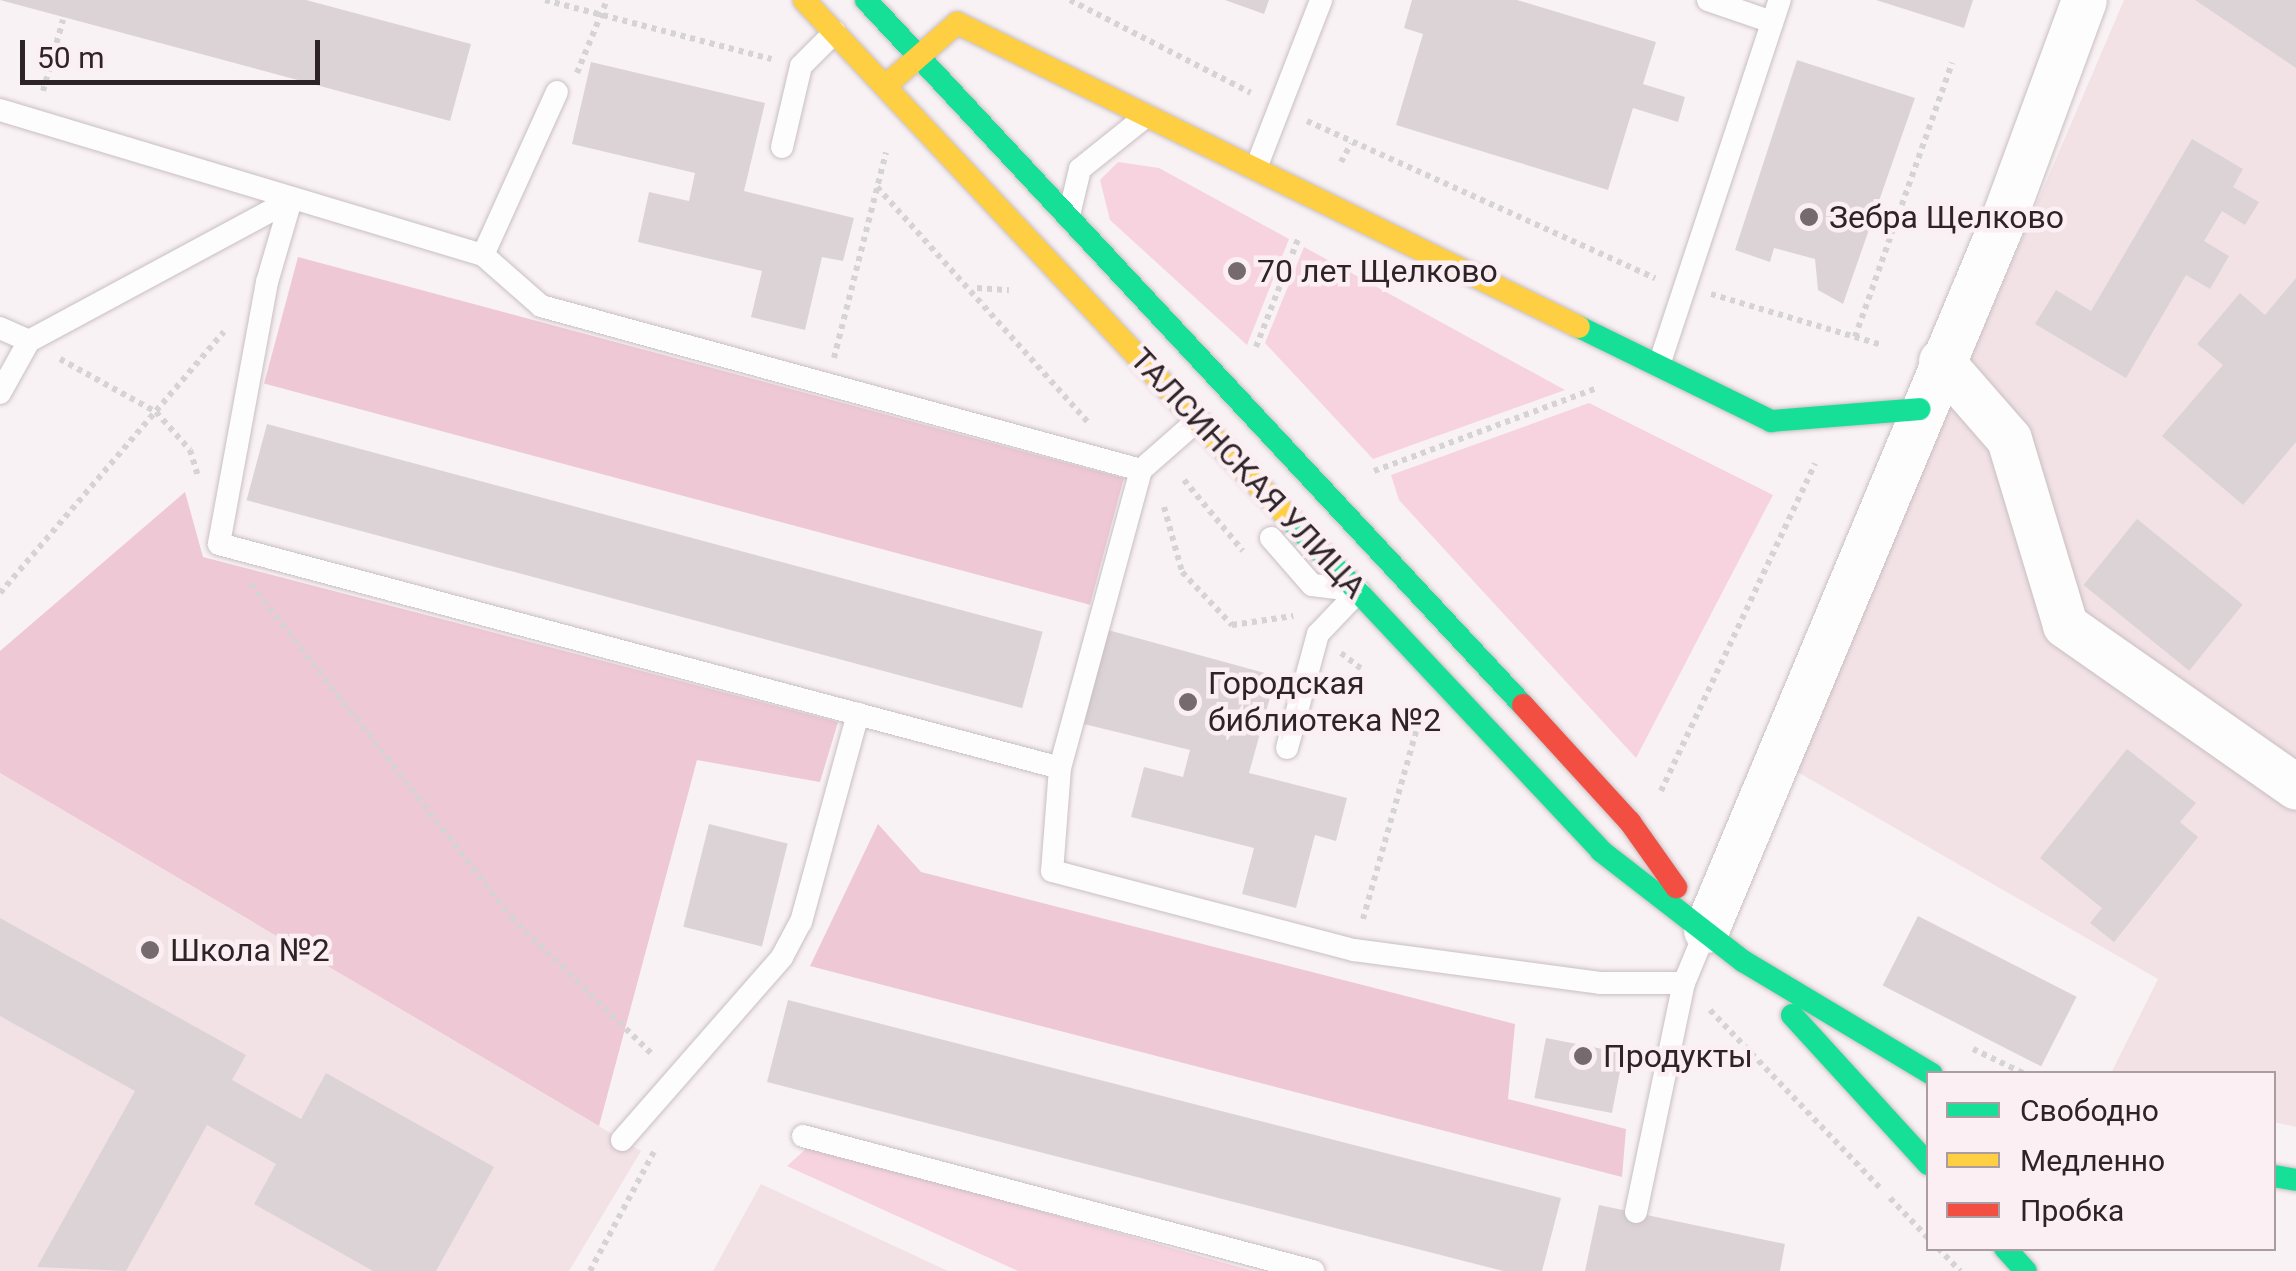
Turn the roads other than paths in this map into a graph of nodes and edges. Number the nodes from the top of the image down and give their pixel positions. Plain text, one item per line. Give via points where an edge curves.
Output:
1 (804, 0) edge
2 (866, 0) edge
3 (967, 0) edge
4 (1322, 0) edge
5 (1708, 0) edge
6 (2084, 0) edge
7 (1776, 11) edge
8 (958, 24) junction
9 (835, 32) junction
10 (919, 56) junction
11 (885, 86) junction
12 (557, 92) road end
13 (0, 110) edge
14 (1148, 115) junction
15 (782, 147) dead end
16 (1256, 168) junction
17 (290, 200) junction
18 (1072, 223) junction
19 (483, 255) junction
20 (1196, 316) dead end
21 (0, 328) edge
22 (28, 341) junction
23 (1941, 361) junction
24 (1659, 365) junction
25 (0, 393) edge
26 (1920, 409) junction
27 (1197, 420) junction
28 (1304, 428) dead end
29 (1142, 470) junction
30 (1220, 484) dead end
31 (1326, 488) junction
32 (1247, 512) dead end
33 (1359, 591) junction
34 (858, 714) junction
35 (1287, 748) dead end
36 (1060, 768) junction
37 (2296, 788) edge
38 (1706, 930) junction
39 (1743, 961) junction
40 (1684, 983) junction
41 (1927, 1071) edge
42 (803, 1136) dead end
43 (622, 1140) dead end
44 (1926, 1162) edge
45 (1636, 1212) dead end
46 (2009, 1251) edge
47 (1313, 1271) edge
48 (2026, 1271) edge

1 - 9 main road, ТАЛСИНСКАЯ УЛИЦА
2 - 10 main road, ТАЛСИНСКАЯ УЛИЦА
3 - 8 lane
4 - 16 lane
5 - 7 lane
6 - 23 street
7 - 24 lane
8 - 10 main road
8 - 14 main road
9 - 11 main road, ТАЛСИНСКАЯ УЛИЦА
9 - 15 lane via 801,66
10 - 11 main road
10 - 18 main road, ТАЛСИНСКАЯ УЛИЦА
11 - 27 main road, ТАЛСИНСКАЯ УЛИЦА
12 - 19 lane
13 - 17 lane
14 - 16 main road
14 - 18 lane via 1080,169
16 - 24 main road
17 - 19 lane
17 - 22 lane
17 - 34 lane via 267,282 220,544
18 - 20 lane
18 - 31 main road, ТАЛСИНСКАЯ УЛИЦА
19 - 29 lane via 541,306
21 - 22 lane
22 - 25 lane
23 - 26 street
23 - 37 street via 2009,440 2066,625
24 - 26 main road via 1770,421 1835,421
26 - 38 street
27 - 29 lane
27 - 30 lane
27 - 33 main road, ТАЛСИНСКАЯ УЛИЦА
28 - 31 lane
29 - 36 lane
31 - 38 main road, ТАЛСИНСКАЯ УЛИЦА via 1630,822
32 - 33 lane via 1312,584
33 - 35 lane via 1318,634
33 - 38 main road, ТАЛСИНСКАЯ УЛИЦА via 1601,851
34 - 36 lane
34 - 43 lane via 801,922 782,957
36 - 40 lane via 1052,871 1354,950 1600,983
38 - 39 main road, ТАЛСИНСКАЯ УЛИЦА
38 - 40 lane
39 - 41 main road, ТАЛСИНСКАЯ УЛИЦА
39 - 44 main road
40 - 45 lane
42 - 47 lane
46 - 48 main road

